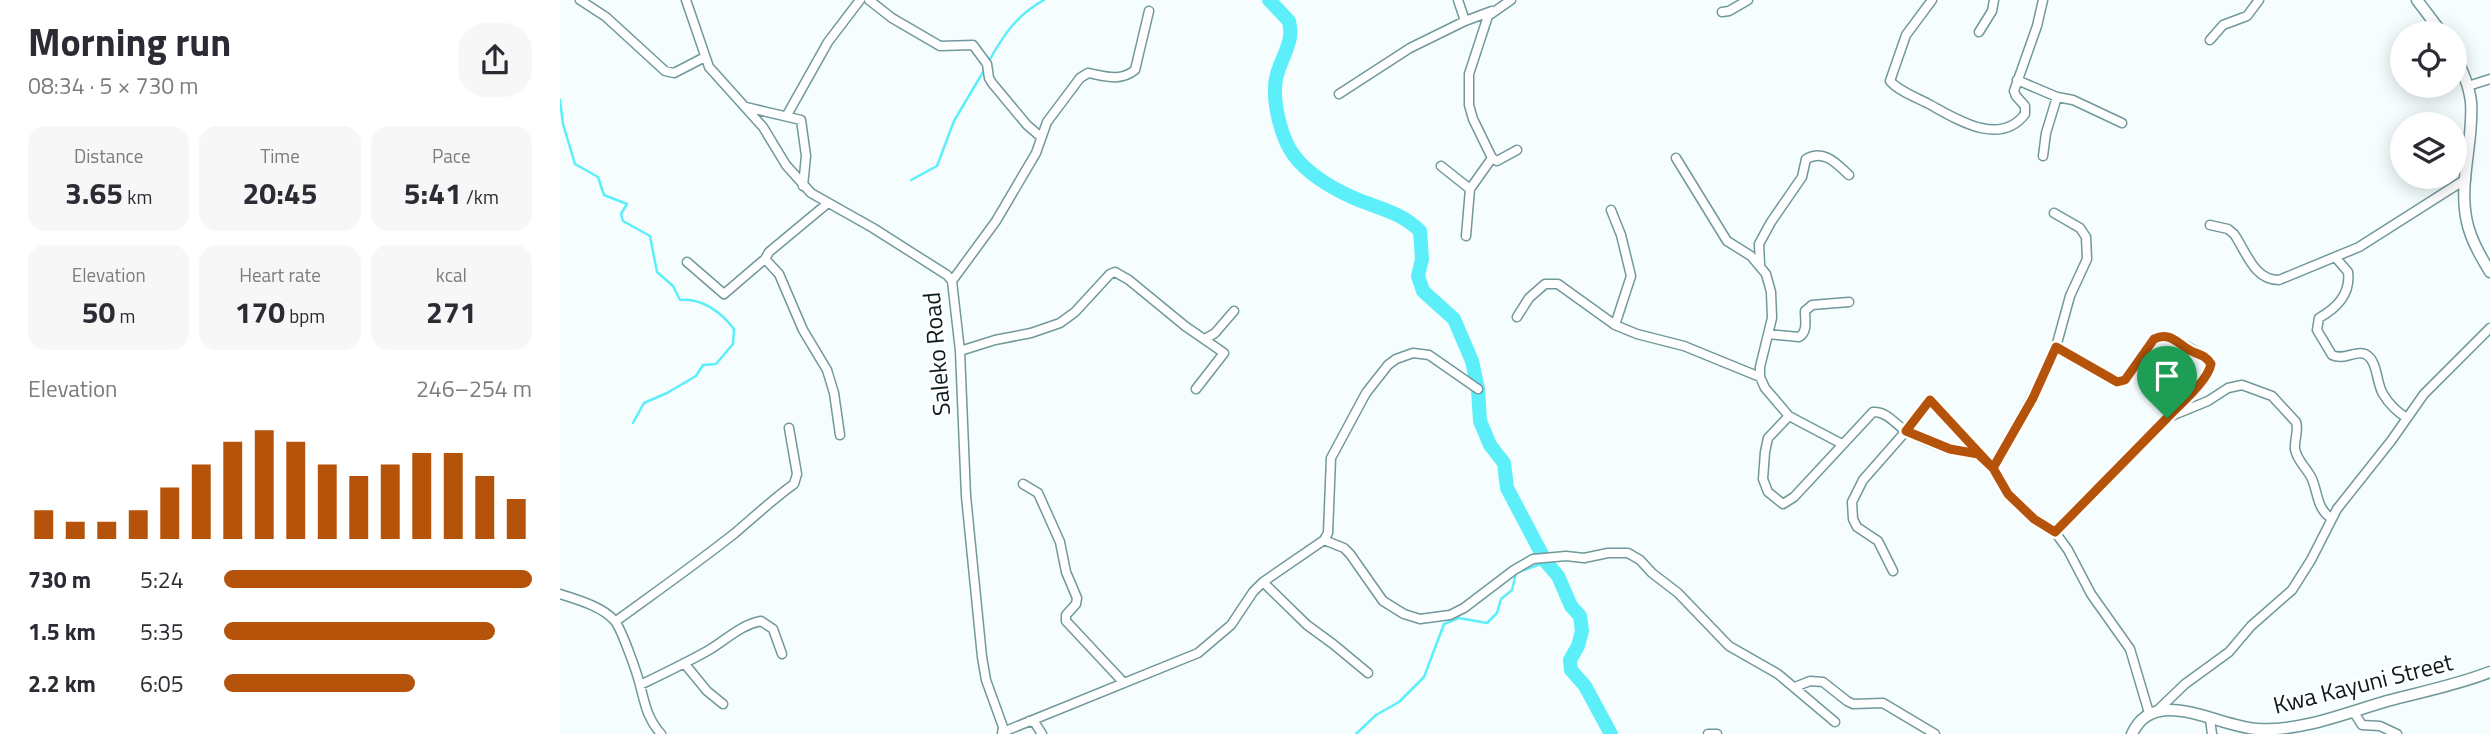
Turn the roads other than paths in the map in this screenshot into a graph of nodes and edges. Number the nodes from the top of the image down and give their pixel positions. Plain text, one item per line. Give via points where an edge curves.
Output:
1 (580, 0) edge
2 (687, 0) edge
3 (860, 0) edge
4 (869, 0) edge
5 (1458, 0) edge
6 (1511, 0) edge
7 (1748, 0) edge
8 (1932, 0) edge
9 (2043, 0) edge
10 (2259, 0) edge
11 (2417, 0) edge
12 (1993, 1) edge
13 (1149, 11) dead end
14 (1492, 12) junction
15 (1722, 12) dead end
16 (1465, 21) junction
17 (2433, 21) edge
18 (1979, 32) dead end
19 (2210, 40) dead end
20 (705, 57) junction
21 (2490, 79) edge
22 (2017, 80) junction
23 (2468, 86) joint
24 (1339, 94) dead end
25 (2057, 97) junction
26 (745, 107) junction
27 (787, 115) junction
28 (2122, 123) dead end
29 (1041, 137) junction
30 (1517, 150) dead end
31 (2043, 156) dead end
32 (1492, 158) junction
33 (1676, 158) dead end
34 (1441, 166) dead end
35 (2467, 166) edge
36 (1849, 175) dead end
37 (803, 186) junction
38 (1470, 189) junction
39 (2450, 189) edge
40 (2466, 189) edge
41 (828, 203) junction
42 (1611, 210) dead end
43 (2054, 213) dead end
44 (2210, 225) dead end
45 (1465, 236) dead end
46 (2336, 258) junction
47 (765, 259) junction
48 (687, 262) dead end
49 (1760, 264) junction
50 (2490, 272) edge
51 (952, 281) junction
52 (1849, 302) dead end
53 (1234, 311) dead end
54 (1517, 317) dead end
55 (1615, 325) junction
56 (2490, 328) edge
57 (1768, 334) junction
58 (1205, 339) junction
59 (2056, 347) junction
60 (960, 351) junction
61 (1760, 377) junction
62 (1196, 389) dead end
63 (1478, 389) dead end
64 (1789, 416) junction
65 (2167, 418) junction
66 (2407, 418) junction
67 (789, 428) dead end
68 (1906, 431) junction
69 (840, 435) dead end
70 (1842, 444) junction
71 (1978, 454) junction
72 (1993, 468) junction
73 (1023, 484) dead end
74 (2331, 518) junction
75 (2055, 532) junction
76 (1324, 540) junction
77 (1894, 571) dead end
78 (1263, 582) junction
79 (560, 594) edge
80 (615, 621) junction
81 (782, 654) dead end
82 (684, 663) junction
83 (2490, 672) edge
84 (1367, 673) dead end
85 (1124, 683) junction
86 (640, 685) junction
87 (1795, 687) junction
88 (723, 704) dead end
89 (2154, 711) junction
90 (2353, 711) junction
91 (2210, 719) junction
92 (1029, 721) junction
93 (1835, 722) dead end
94 (1002, 733) edge
95 (661, 734) edge
96 (1042, 734) edge
97 (1708, 734) edge
98 (1717, 734) edge
99 (1936, 734) edge
100 (2132, 734) edge
101 (2212, 734) edge
102 (2396, 734) edge

1 - 20 street via 615,24 665,71 674,74
2 - 20 street, Saleko Road
3 - 27 street via 828,42
4 - 29 street via 940,46 973,45 987,64 992,83
5 - 16 street
6 - 14 street
7 - 15 street
8 - 22 street via 1906,35 1890,77 1892,84 1973,126 1998,130 2025,114 2025,106 2014,94
9 - 22 street
10 - 19 street via 2247,16 2223,25
11 - 17 street
12 - 18 street
13 - 29 street via 1135,69 1113,78 1088,73 1047,122
14 - 16 street
14 - 32 street via 1472,61 1468,88 1473,119
16 - 24 street via 1410,48
20 - 26 street, Saleko Road via 718,79
21 - 23 street
22 - 25 street
23 - 35 street
25 - 28 street
25 - 31 street
26 - 27 street
26 - 37 street, Saleko Road
27 - 37 street via 803,125
29 - 51 street via 996,221
30 - 32 street via 1497,161
32 - 38 street
33 - 49 street via 1727,241
34 - 38 street
36 - 49 street via 1826,156 1806,159 1802,177 1759,244
37 - 41 street, Saleko Road
38 - 45 street
39 - 46 street
40 - 50 street via 2466,220
41 - 47 street
41 - 51 street, Saleko Road
42 - 55 street via 1631,276
43 - 59 street via 2080,228 2088,245
44 - 46 street via 2234,234 2259,273 2271,280
46 - 66 street via 2348,272 2348,285 2339,304 2319,318 2317,330 2332,355 2366,355 2382,394
47 - 48 street via 724,294
47 - 69 street via 783,280 803,330 827,370
49 - 57 street via 1771,292
51 - 60 street, Saleko Road
52 - 57 street via 1812,305 1805,311 1805,328 1799,337
53 - 58 street
54 - 55 street via 1529,298 1552,283
55 - 61 street via 1684,346
56 - 66 street via 2424,394
57 - 61 street
58 - 60 street via 1115,272 1060,323
58 - 62 street via 1224,353
59 - 65 street via 2117,382 2125,380 2160,335 2176,338 2203,355 2210,369
59 - 72 street
60 - 94 street, Saleko Road via 965,484 982,657
61 - 64 street
63 - 76 street via 1429,355 1395,359 1382,370 1331,458
64 - 70 street
64 - 70 street via 1768,438 1763,479 1768,492 1783,504
65 - 74 street via 2234,385 2272,396 2298,426 2297,458 2311,477 2321,508
65 - 75 street
66 - 74 street
67 - 80 street via 797,474 794,484
68 - 70 street via 1884,414 1873,412
68 - 71 street via 1950,449
68 - 71 street via 1930,400
68 - 77 street via 1863,480 1852,502 1857,527 1878,541
71 - 72 street
72 - 75 street via 2008,494
73 - 85 street via 1038,493 1077,597 1064,618
74 - 89 street via 2292,590 2229,652
75 - 89 street via 2104,615 2130,649
76 - 78 street
76 - 87 street via 1350,554 1383,601 1420,619 1464,608 1533,559 1617,552 1633,555 1730,646
78 - 84 street
78 - 85 street via 1212,643
79 - 80 street via 601,610
80 - 86 street
81 - 82 street via 773,629 761,621 742,627
82 - 86 street
82 - 88 street
83 - 90 street, Kwa Kayuni Street
85 - 92 street
86 - 95 street via 644,708
87 - 93 street
87 - 99 street via 1823,682 1853,704 1883,703
89 - 91 street, Kwa Kayuni Street via 2181,711
89 - 100 street via 2140,720
90 - 91 street, Kwa Kayuni Street via 2261,730
90 - 102 street via 2362,725 2380,726
91 - 101 street
92 - 94 street
92 - 96 street
97 - 98 street

